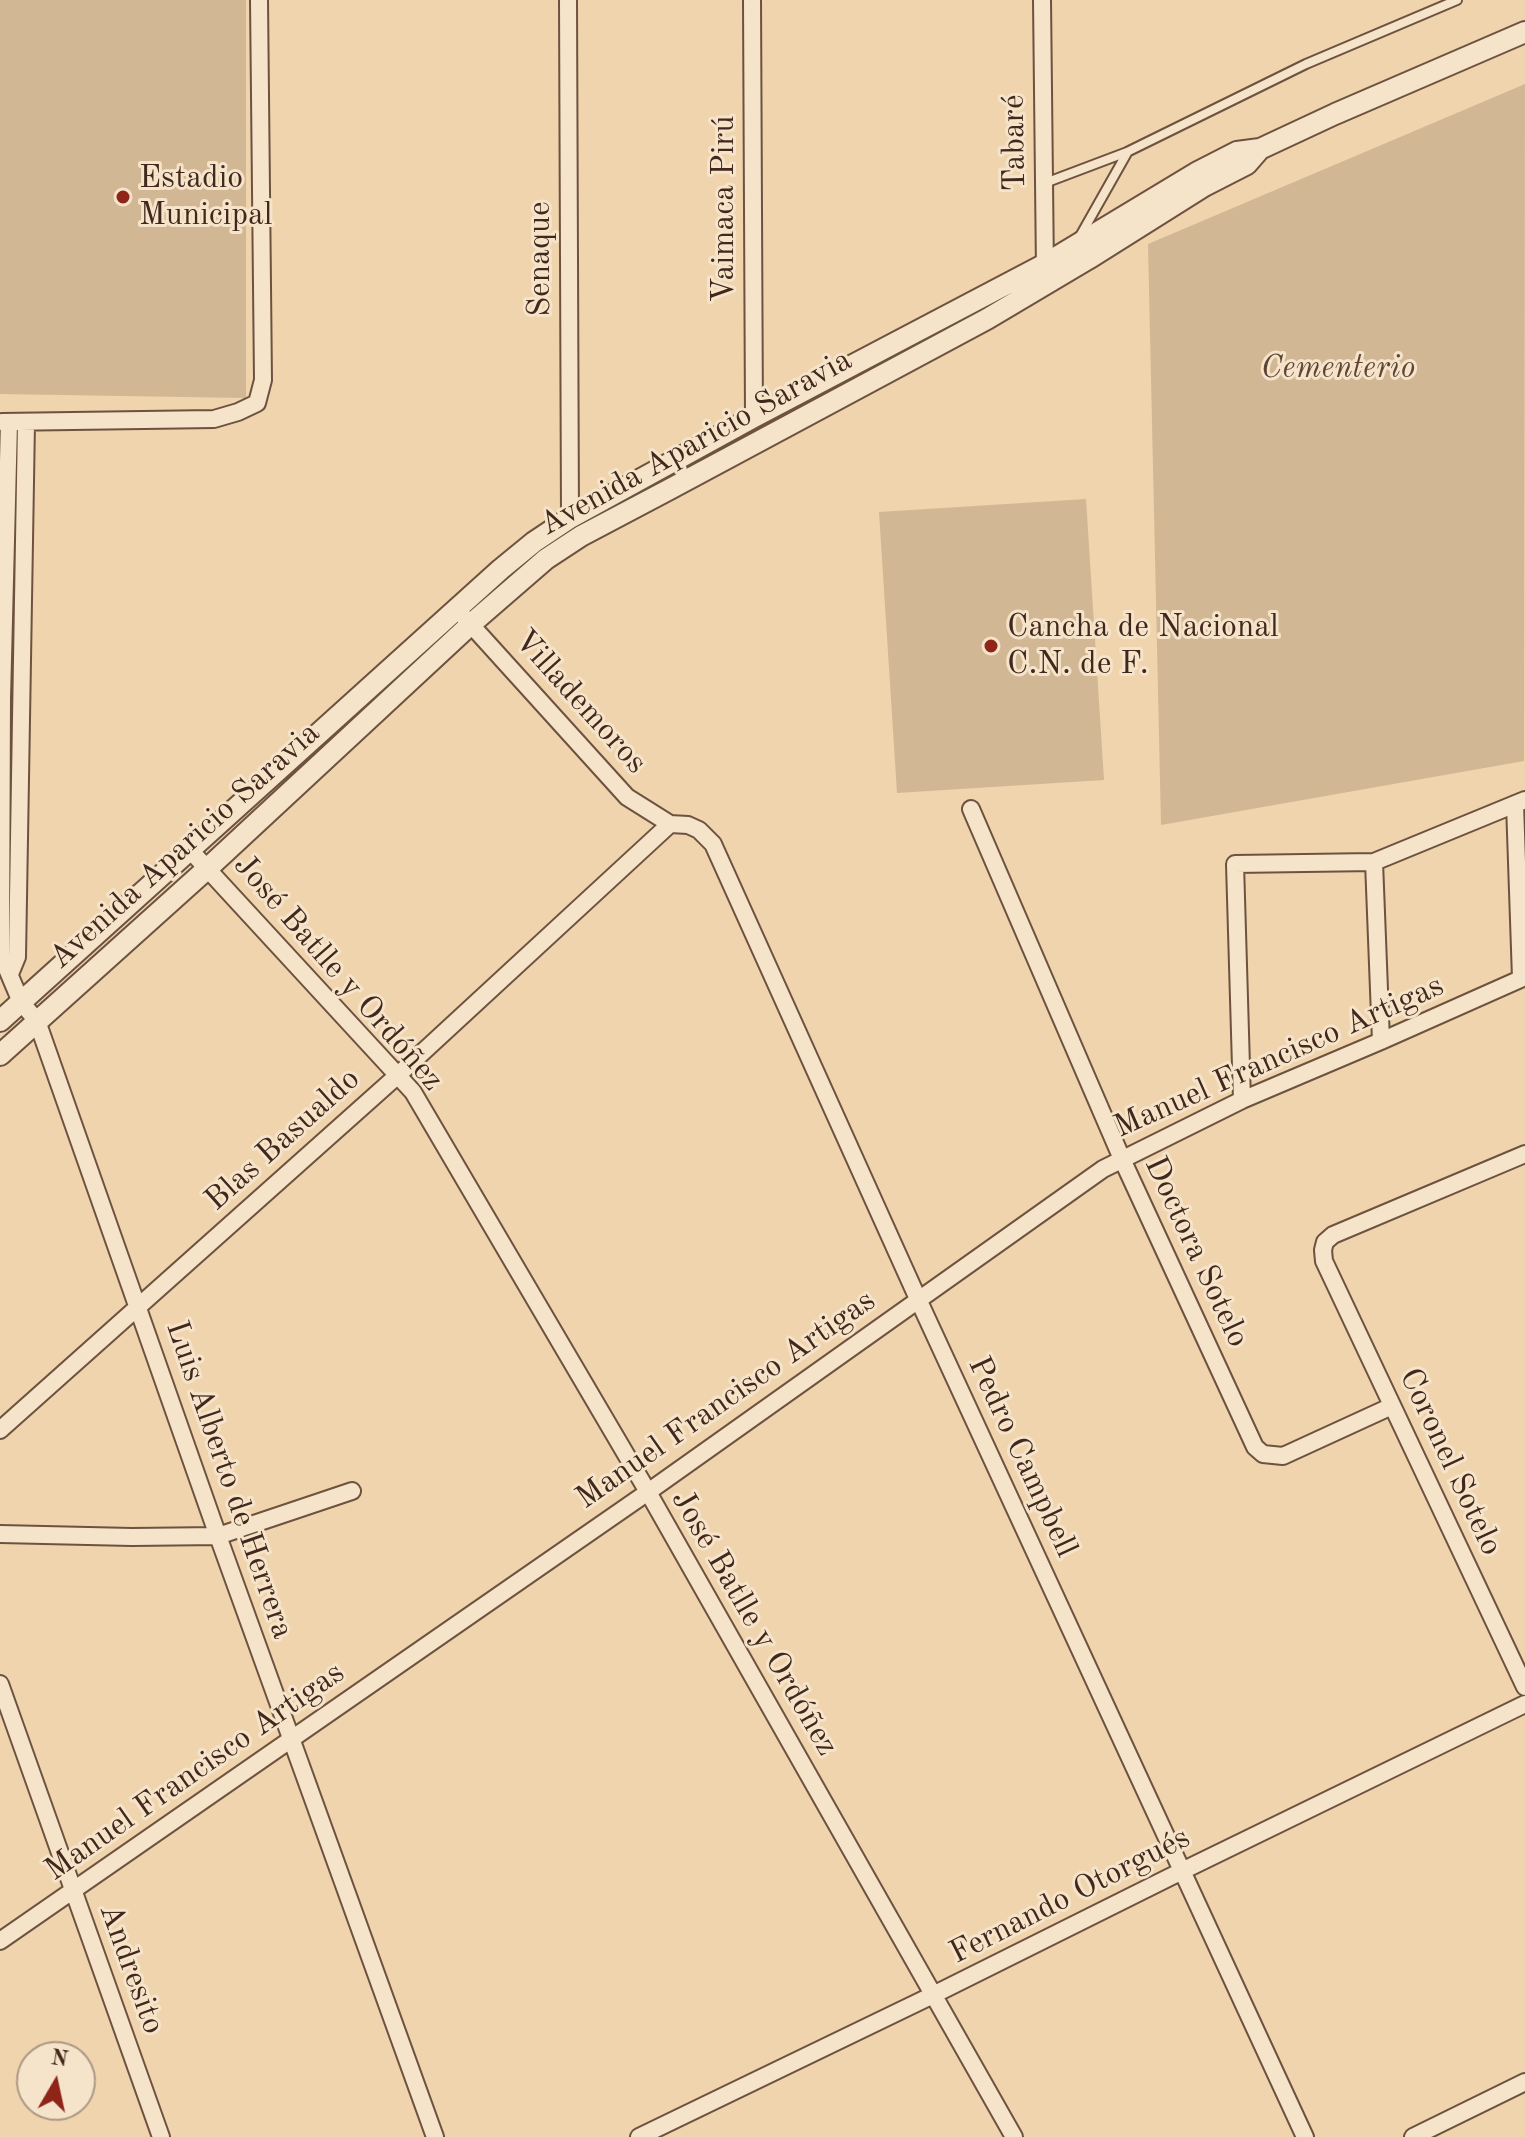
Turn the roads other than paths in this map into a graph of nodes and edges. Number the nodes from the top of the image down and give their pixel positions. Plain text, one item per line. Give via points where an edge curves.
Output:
1 (259, 0) edge
2 (568, 0) edge
3 (752, 0) edge
4 (1042, 0) edge
5 (1457, 0) edge
6 (1525, 32) edge
7 (1260, 149) junction
8 (1127, 152) junction
9 (1044, 184) junction
10 (1074, 247) junction
11 (1045, 274) junction
12 (754, 417) junction
13 (12, 422) edge
14 (570, 518) junction
15 (540, 551) junction
16 (456, 609) junction
17 (471, 624) junction
18 (1, 698) edge
19 (21, 698) junction
20 (1520, 802) edge
21 (971, 809) dead end
22 (670, 824) junction
23 (190, 850) junction
24 (1374, 862) junction
25 (208, 868) junction
26 (5, 974) edge
27 (1523, 978) edge
28 (21, 1002) junction
29 (0, 1021) edge
30 (37, 1021) junction
31 (1381, 1041) junction
32 (0, 1055) edge
33 (398, 1075) junction
34 (1242, 1100) junction
35 (1525, 1154) edge
36 (1122, 1159) junction
37 (918, 1299) junction
38 (139, 1306) junction
39 (1392, 1406) junction
40 (0, 1430) edge
41 (352, 1491) dead end
42 (648, 1492) junction
43 (0, 1534) edge
44 (218, 1536) junction
45 (0, 1684) edge
46 (1525, 1687) edge
47 (1525, 1704) edge
48 (292, 1739) junction
49 (1182, 1871) junction
50 (74, 1890) junction
51 (0, 1941) edge
52 (933, 1995) junction
53 (1525, 2082) edge
54 (161, 2137) edge
55 (435, 2137) edge
56 (639, 2137) edge
57 (1014, 2137) edge
58 (1305, 2137) edge
59 (1413, 2137) edge

1 - 13 street via 263,380 257,403 214,419
2 - 14 street, Senaque
3 - 12 street, Vaimaca Pirú
4 - 9 street, Tabaré
5 - 8 lane via 1306,64
6 - 7 street, Avenida Aparicio Saravia
7 - 10 street, Avenida Aparicio Saravia via 1237,152 1196,173
7 - 11 street, Avenida Aparicio Saravia via 1247,164
8 - 9 lane
8 - 10 lane
9 - 11 street, Tabaré
10 - 11 street, Avenida Aparicio Saravia
11 - 12 street, Avenida Aparicio Saravia
11 - 15 street, Avenida Aparicio Saravia via 987,319 581,536
12 - 14 street, Avenida Aparicio Saravia
13 - 18 street
13 - 19 street
14 - 15 street, Avenida Aparicio Saravia
15 - 16 street, Avenida Aparicio Saravia
15 - 17 street, Avenida Aparicio Saravia
16 - 17 street, Villademoros
16 - 23 street, Avenida Aparicio Saravia
17 - 22 street, Villademoros via 627,797
17 - 25 street, Avenida Aparicio Saravia
18 - 19 street
18 - 26 street
19 - 26 street via 17,957
20 - 24 street
20 - 27 street
21 - 36 street, Doctora Sotelo
22 - 33 street, Blas Basualdo
22 - 37 street, Pedro Campbell via 699,830 713,844
23 - 25 street, José Batlle y Ordóñez
23 - 28 street, Avenida Aparicio Saravia
24 - 31 street
24 - 34 street via 1235,864
25 - 30 street, Avenida Aparicio Saravia
25 - 33 street, José Batlle y Ordóñez
26 - 28 street
27 - 31 street, Manuel Francisco Artigas
28 - 29 street, Avenida Aparicio Saravia
28 - 30 street
30 - 32 street, Avenida Aparicio Saravia
30 - 38 street, Luis Alberto de Herrera
31 - 34 street, Manuel Francisco Artigas
33 - 38 street, Blas Basualdo
33 - 42 street, José Batlle y Ordóñez via 413,1092
34 - 36 street, Manuel Francisco Artigas
35 - 39 street, Coronel Sotelo via 1325,1242 1324,1261
36 - 37 street, Manuel Francisco Artigas
36 - 39 street, Doctora Sotelo via 1255,1447 1263,1454 1283,1456
37 - 42 street, Manuel Francisco Artigas
37 - 49 street, Pedro Campbell
38 - 40 street, Blas Basualdo
38 - 44 street, Luis Alberto de Herrera
39 - 46 street, Coronel Sotelo
41 - 44 street
42 - 48 street, Manuel Francisco Artigas
42 - 52 street, José Batlle y Ordóñez
43 - 44 street
44 - 48 street, Luis Alberto de Herrera
45 - 50 street, Andresito
47 - 49 street, Fernando Otorgués
48 - 50 street, Manuel Francisco Artigas
48 - 55 street, Luis Alberto de Herrera
49 - 52 street, Fernando Otorgués
49 - 58 street, Pedro Campbell
50 - 51 street, Manuel Francisco Artigas
50 - 54 street, Andresito
52 - 56 street, Fernando Otorgués
52 - 57 street, José Batlle y Ordóñez
53 - 59 street

